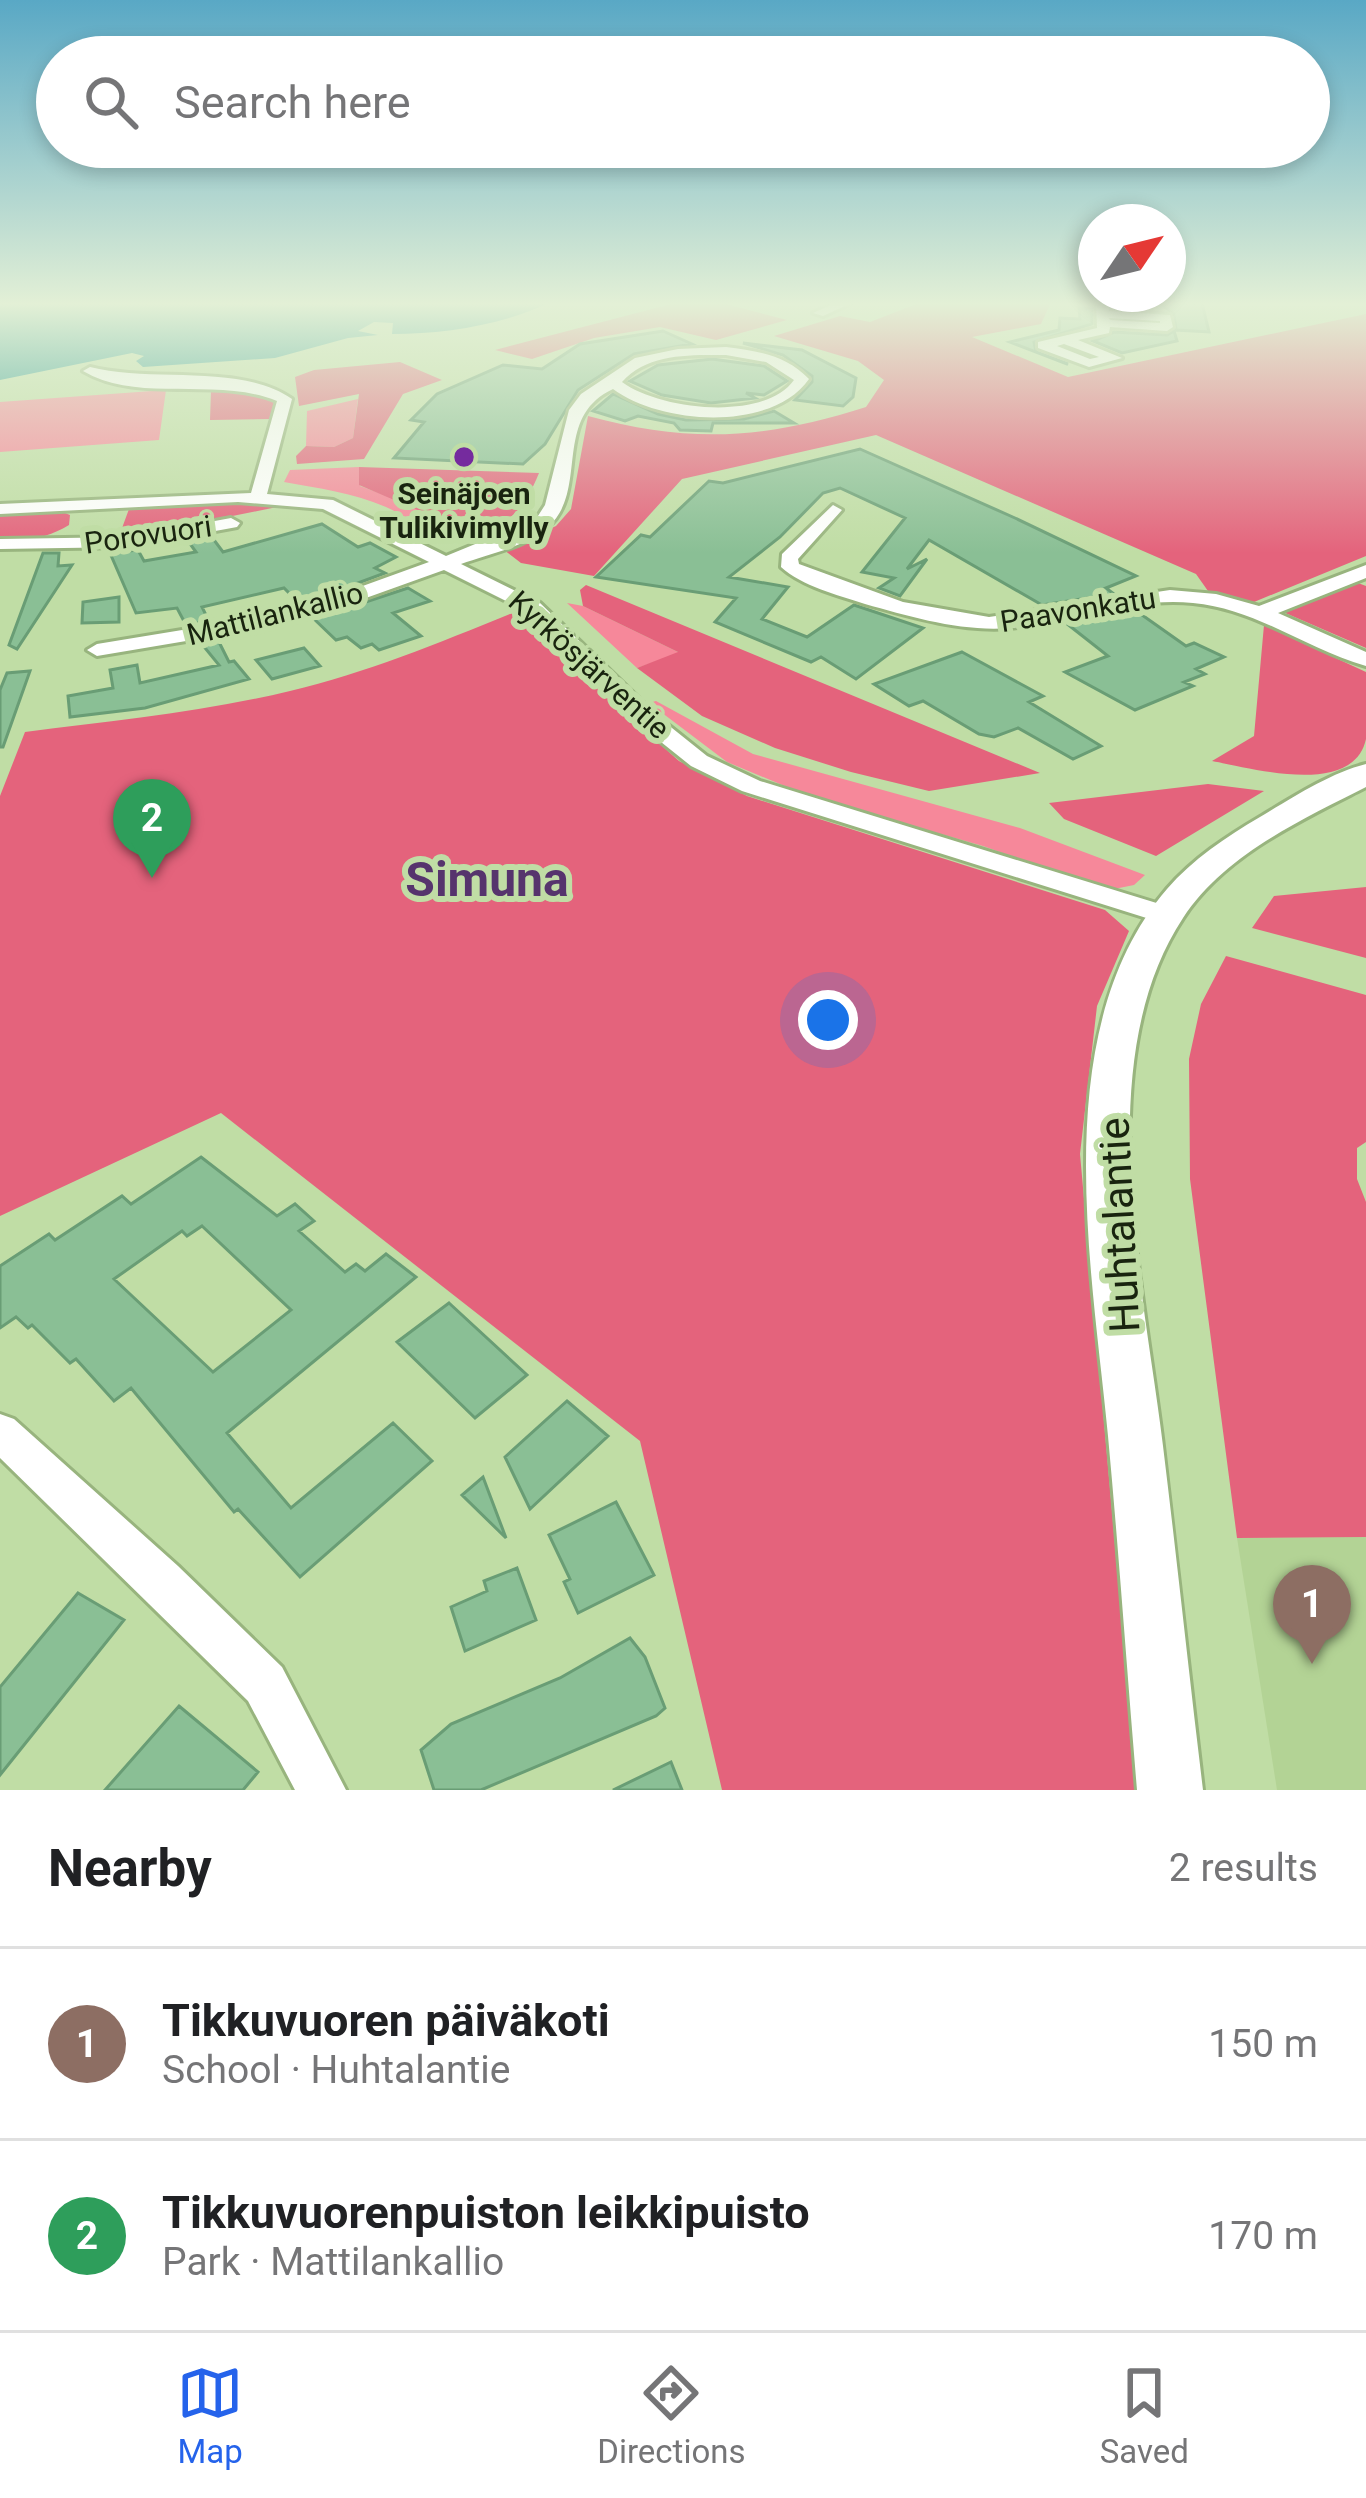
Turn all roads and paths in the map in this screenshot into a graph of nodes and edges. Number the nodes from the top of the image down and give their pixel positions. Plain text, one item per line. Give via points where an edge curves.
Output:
1 (250, 387) edge
2 (603, 387) edge
3 (617, 387) edge
4 (798, 387) edge
5 (258, 496) junction
6 (84, 505) junction
7 (0, 509) edge
8 (832, 510) dead end
9 (230, 523) dead end
10 (0, 544) edge
11 (65, 545) junction
12 (448, 562) junction
13 (1366, 571) edge
14 (1259, 613) junction
15 (97, 650) dead end
16 (1366, 660) edge
17 (1366, 774) edge
18 (1166, 915) junction
19 (0, 1432) edge
20 (321, 1790) edge
21 (1170, 1790) edge

1 - 5 street via 285,399
2 - 12 street, Mattilankallio via 576,410 543,523
3 - 4 street via 650,404 718,411 782,400
5 - 6 street, Kyrkösjärventie
5 - 12 street, Kyrkösjärventie via 327,504
6 - 7 street, Kyrkösjärventie
6 - 11 street, Porovuori
8 - 14 street, Paavonkatu via 789,558 790,567 971,625 1174,596
9 - 11 street, Porovuori via 163,538
10 - 11 street, Porovuori
12 - 15 street, Mattilankallio via 250,625
12 - 18 street, Kyrkösjärventie via 533,607 649,721 716,769
13 - 14 street
14 - 16 street, Paavonkatu
17 - 18 main road, Huhtalantie via 1228,853
18 - 21 main road, Huhtalantie via 1138,968 1108,1120
19 - 20 street via 265,1684

